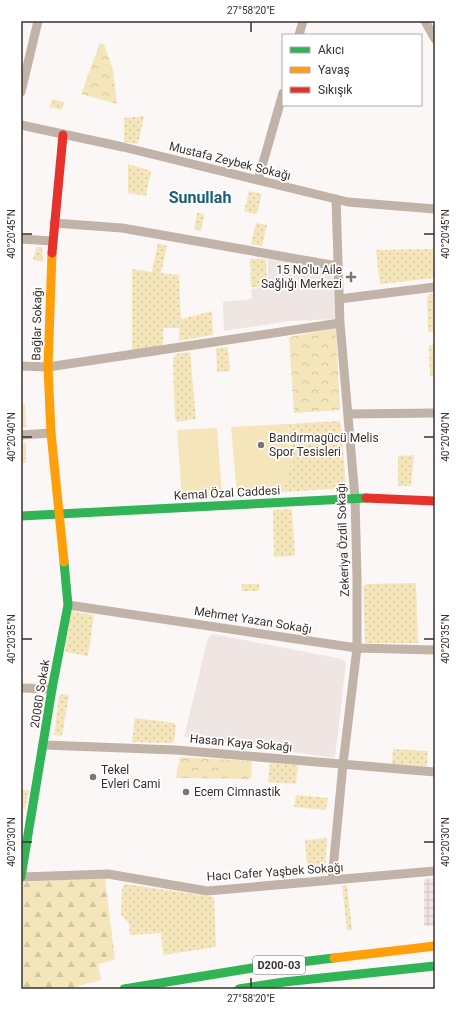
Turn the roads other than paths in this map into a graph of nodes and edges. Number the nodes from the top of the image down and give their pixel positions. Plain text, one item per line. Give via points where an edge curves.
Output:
1 (38, 21) edge
2 (303, 21) edge
3 (425, 21) edge
4 (299, 34) edge
5 (435, 39) edge
6 (21, 92) edge
7 (282, 96) edge
8 (21, 125) edge
9 (63, 135) junction
10 (258, 180) junction
11 (336, 199) junction
12 (435, 209) edge
13 (54, 223) junction
14 (21, 239) edge
15 (52, 241) junction
16 (337, 266) junction
17 (435, 287) edge
18 (339, 299) junction
19 (340, 323) junction
20 (21, 366) edge
21 (48, 367) junction
22 (435, 413) edge
23 (348, 414) junction
24 (51, 433) junction
25 (21, 435) edge
26 (355, 498) junction
27 (435, 501) edge
28 (59, 514) junction
29 (21, 516) edge
30 (68, 605) junction
31 (357, 648) junction
32 (435, 650) edge
33 (21, 688) edge
34 (52, 689) junction
35 (44, 745) junction
36 (343, 764) junction
37 (435, 772) edge
38 (435, 871) edge
39 (21, 877) edge
40 (332, 880) junction
41 (435, 946) edge
42 (435, 966) edge
43 (124, 989) edge
44 (239, 989) edge

1 - 6 street
2 - 4 street
3 - 5 street
7 - 10 street
8 - 9 street, Mustafa Zeybek Sokağı
9 - 10 street, Mustafa Zeybek Sokağı
9 - 13 main road, Bağlar Sokağı
10 - 11 street, Mustafa Zeybek Sokağı
11 - 12 street, Mustafa Zeybek Sokağı
11 - 16 street, Zekeriya Özdil Sokağı
13 - 15 main road, Bağlar Sokağı
13 - 16 street via 122,228
14 - 15 street
15 - 21 main road, Bağlar Sokağı
16 - 18 street, Zekeriya Özdil Sokağı
17 - 18 street
18 - 19 street, Zekeriya Özdil Sokağı
19 - 21 street
19 - 23 street, Zekeriya Özdil Sokağı
20 - 21 street
21 - 24 main road, Bağlar Sokağı
22 - 23 street
23 - 26 street, Zekeriya Özdil Sokağı
24 - 25 street
24 - 28 main road, Bağlar Sokağı
26 - 27 main road, Kemal Özal Caddesi
26 - 28 main road, Kemal Özal Caddesi
26 - 31 street, Zekeriya Özdil Sokağı
28 - 29 main road, Kemal Özal Caddesi
28 - 30 main road, 20080 Sokak
30 - 31 street, Mehmet Yazan Sokağı
30 - 34 main road, 20080 Sokak
31 - 32 street, Mehmet Yazan Sokağı
31 - 36 street, Zekeriya Özdil Sokağı
33 - 34 street
34 - 35 main road, 20080 Sokak
35 - 36 street, Hasan Kaya Sokağı via 176,750
35 - 39 main road, 20080 Sokak
36 - 37 street, Hasan Kaya Sokağı
36 - 40 street, Zekeriya Özdil Sokağı
38 - 40 street, Hacı Cafer Yaşbek Sokağı
39 - 40 street, Hacı Cafer Yaşbek Sokağı via 108,874 207,891
41 - 43 main road, D200-03 via 258,967
42 - 44 main road, D200-03

